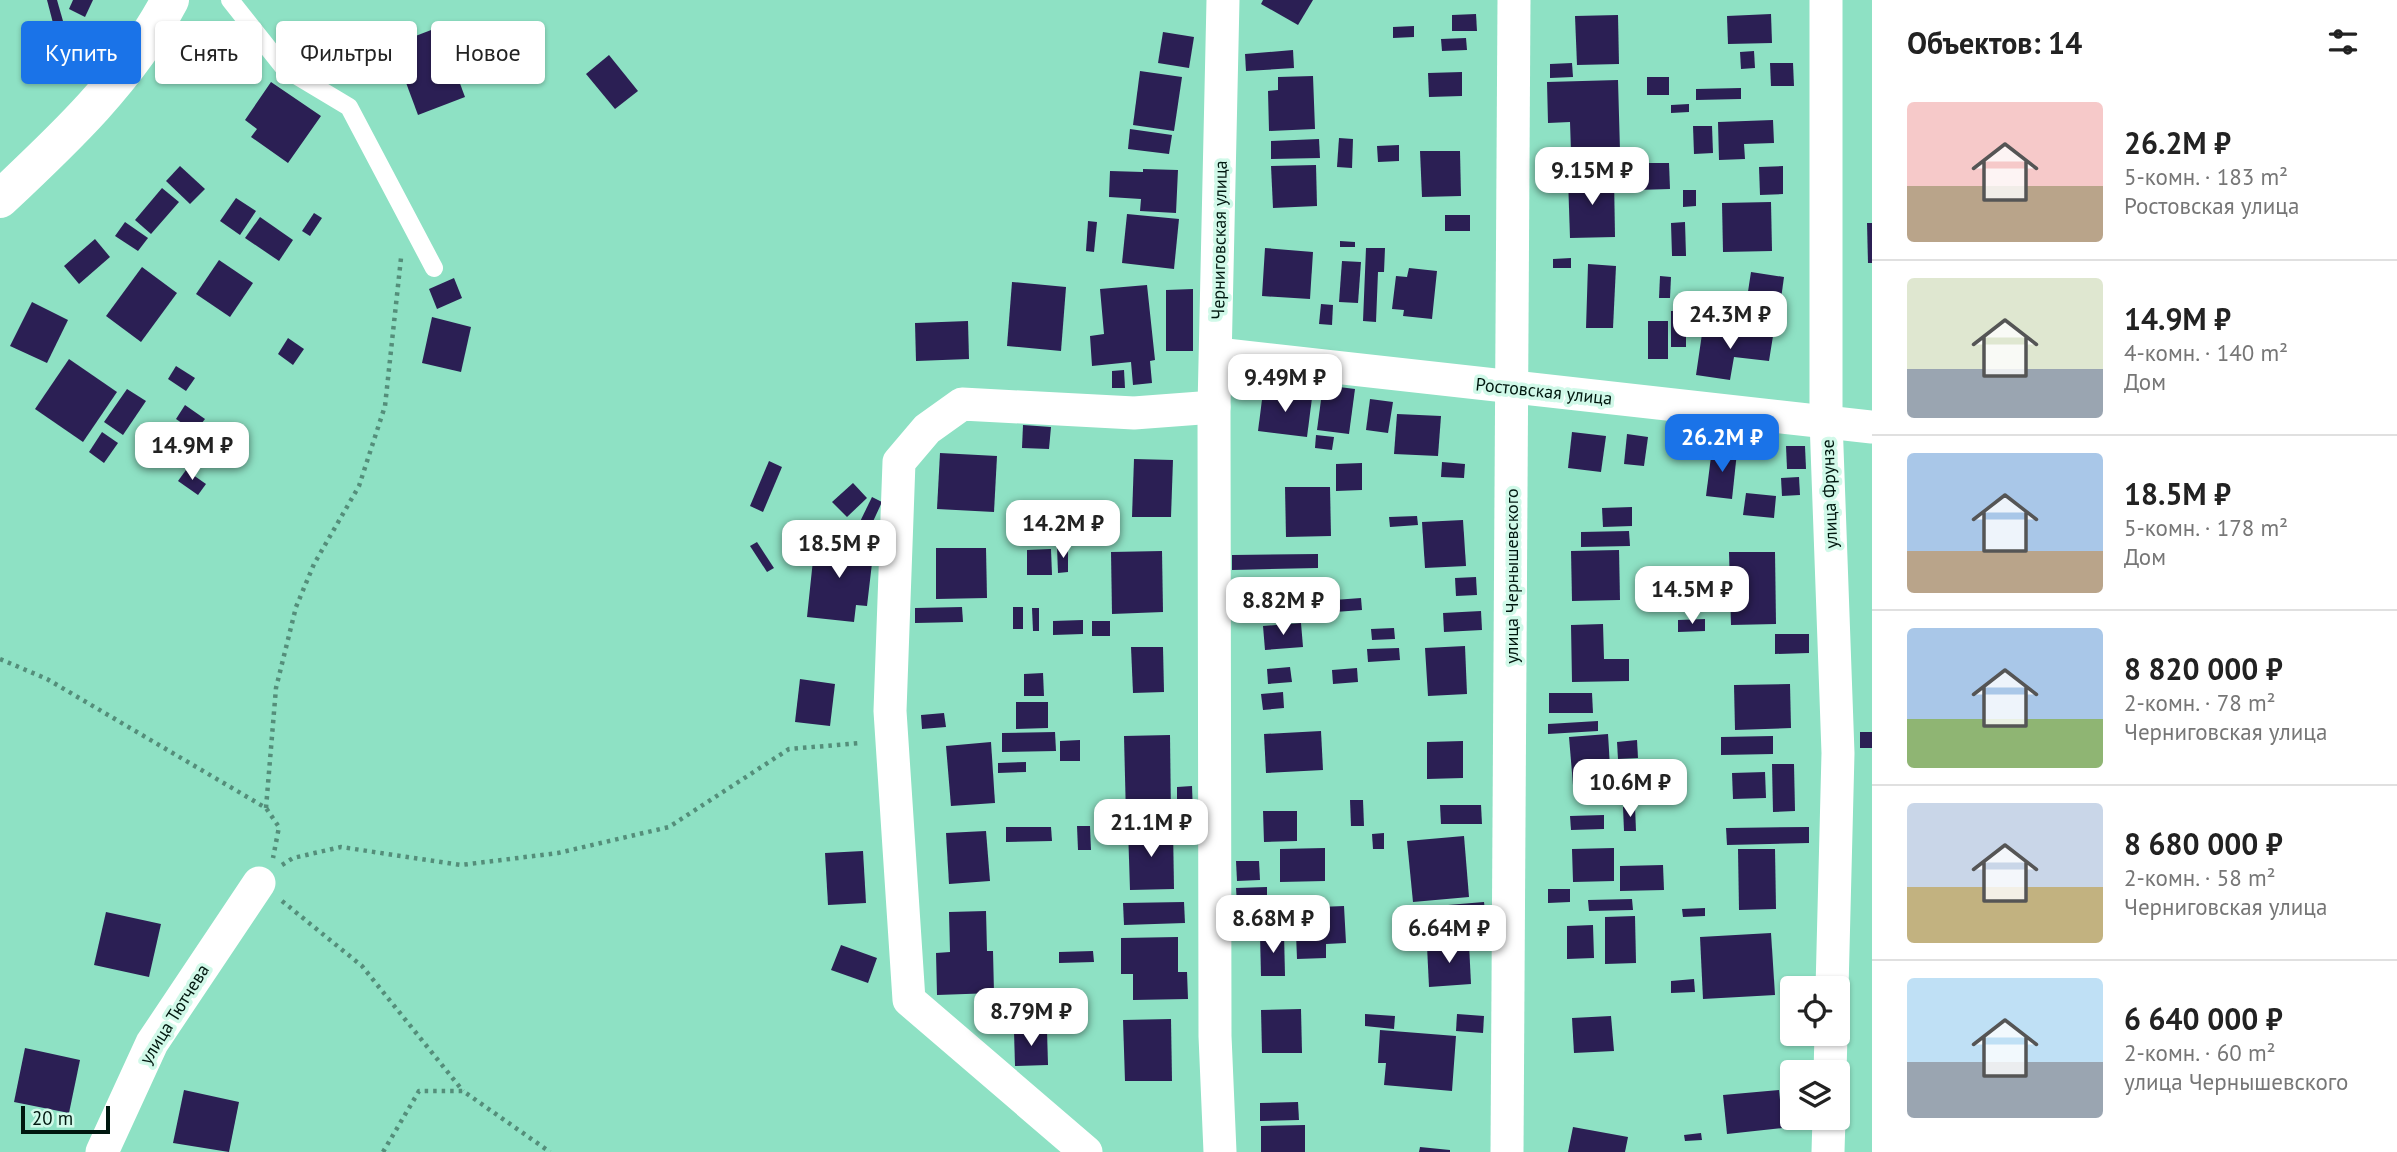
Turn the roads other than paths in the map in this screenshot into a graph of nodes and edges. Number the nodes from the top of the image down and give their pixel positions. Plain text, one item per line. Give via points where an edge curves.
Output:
1 (170, 0) edge
2 (230, 0) edge
3 (1223, 0) edge
4 (1514, 0) edge
5 (1826, 0) edge
6 (0, 199) edge
7 (434, 268) dead end
8 (1217, 354) junction
9 (1512, 388) junction
10 (1214, 407) junction
11 (1826, 420) junction
12 (1872, 427) edge
13 (259, 883) road end
14 (1832, 976) edge
15 (1829, 1130) edge
16 (102, 1152) edge
17 (1087, 1152) edge
18 (1220, 1152) edge
19 (1507, 1152) edge
20 (1828, 1152) edge

1 - 6 street via 154,30 81,123
2 - 7 lane via 284,68 349,107
3 - 8 street, Черниговская улица
4 - 9 street, улица Чернышевского
5 - 11 street, улица Фрунзе
8 - 9 street, Ростовская улица
8 - 10 street, Черниговская улица
9 - 11 street, Ростовская улица
9 - 19 street, улица Чернышевского
10 - 17 street via 1134,413 962,404 927,429 899,462 890,711 909,1000
10 - 18 street, Черниговская улица via 1215,1036
11 - 12 street, Ростовская улица
11 - 14 street, улица Фрунзе via 1838,753
13 - 16 street, улица Тютчева via 152,1043
15 - 20 street

